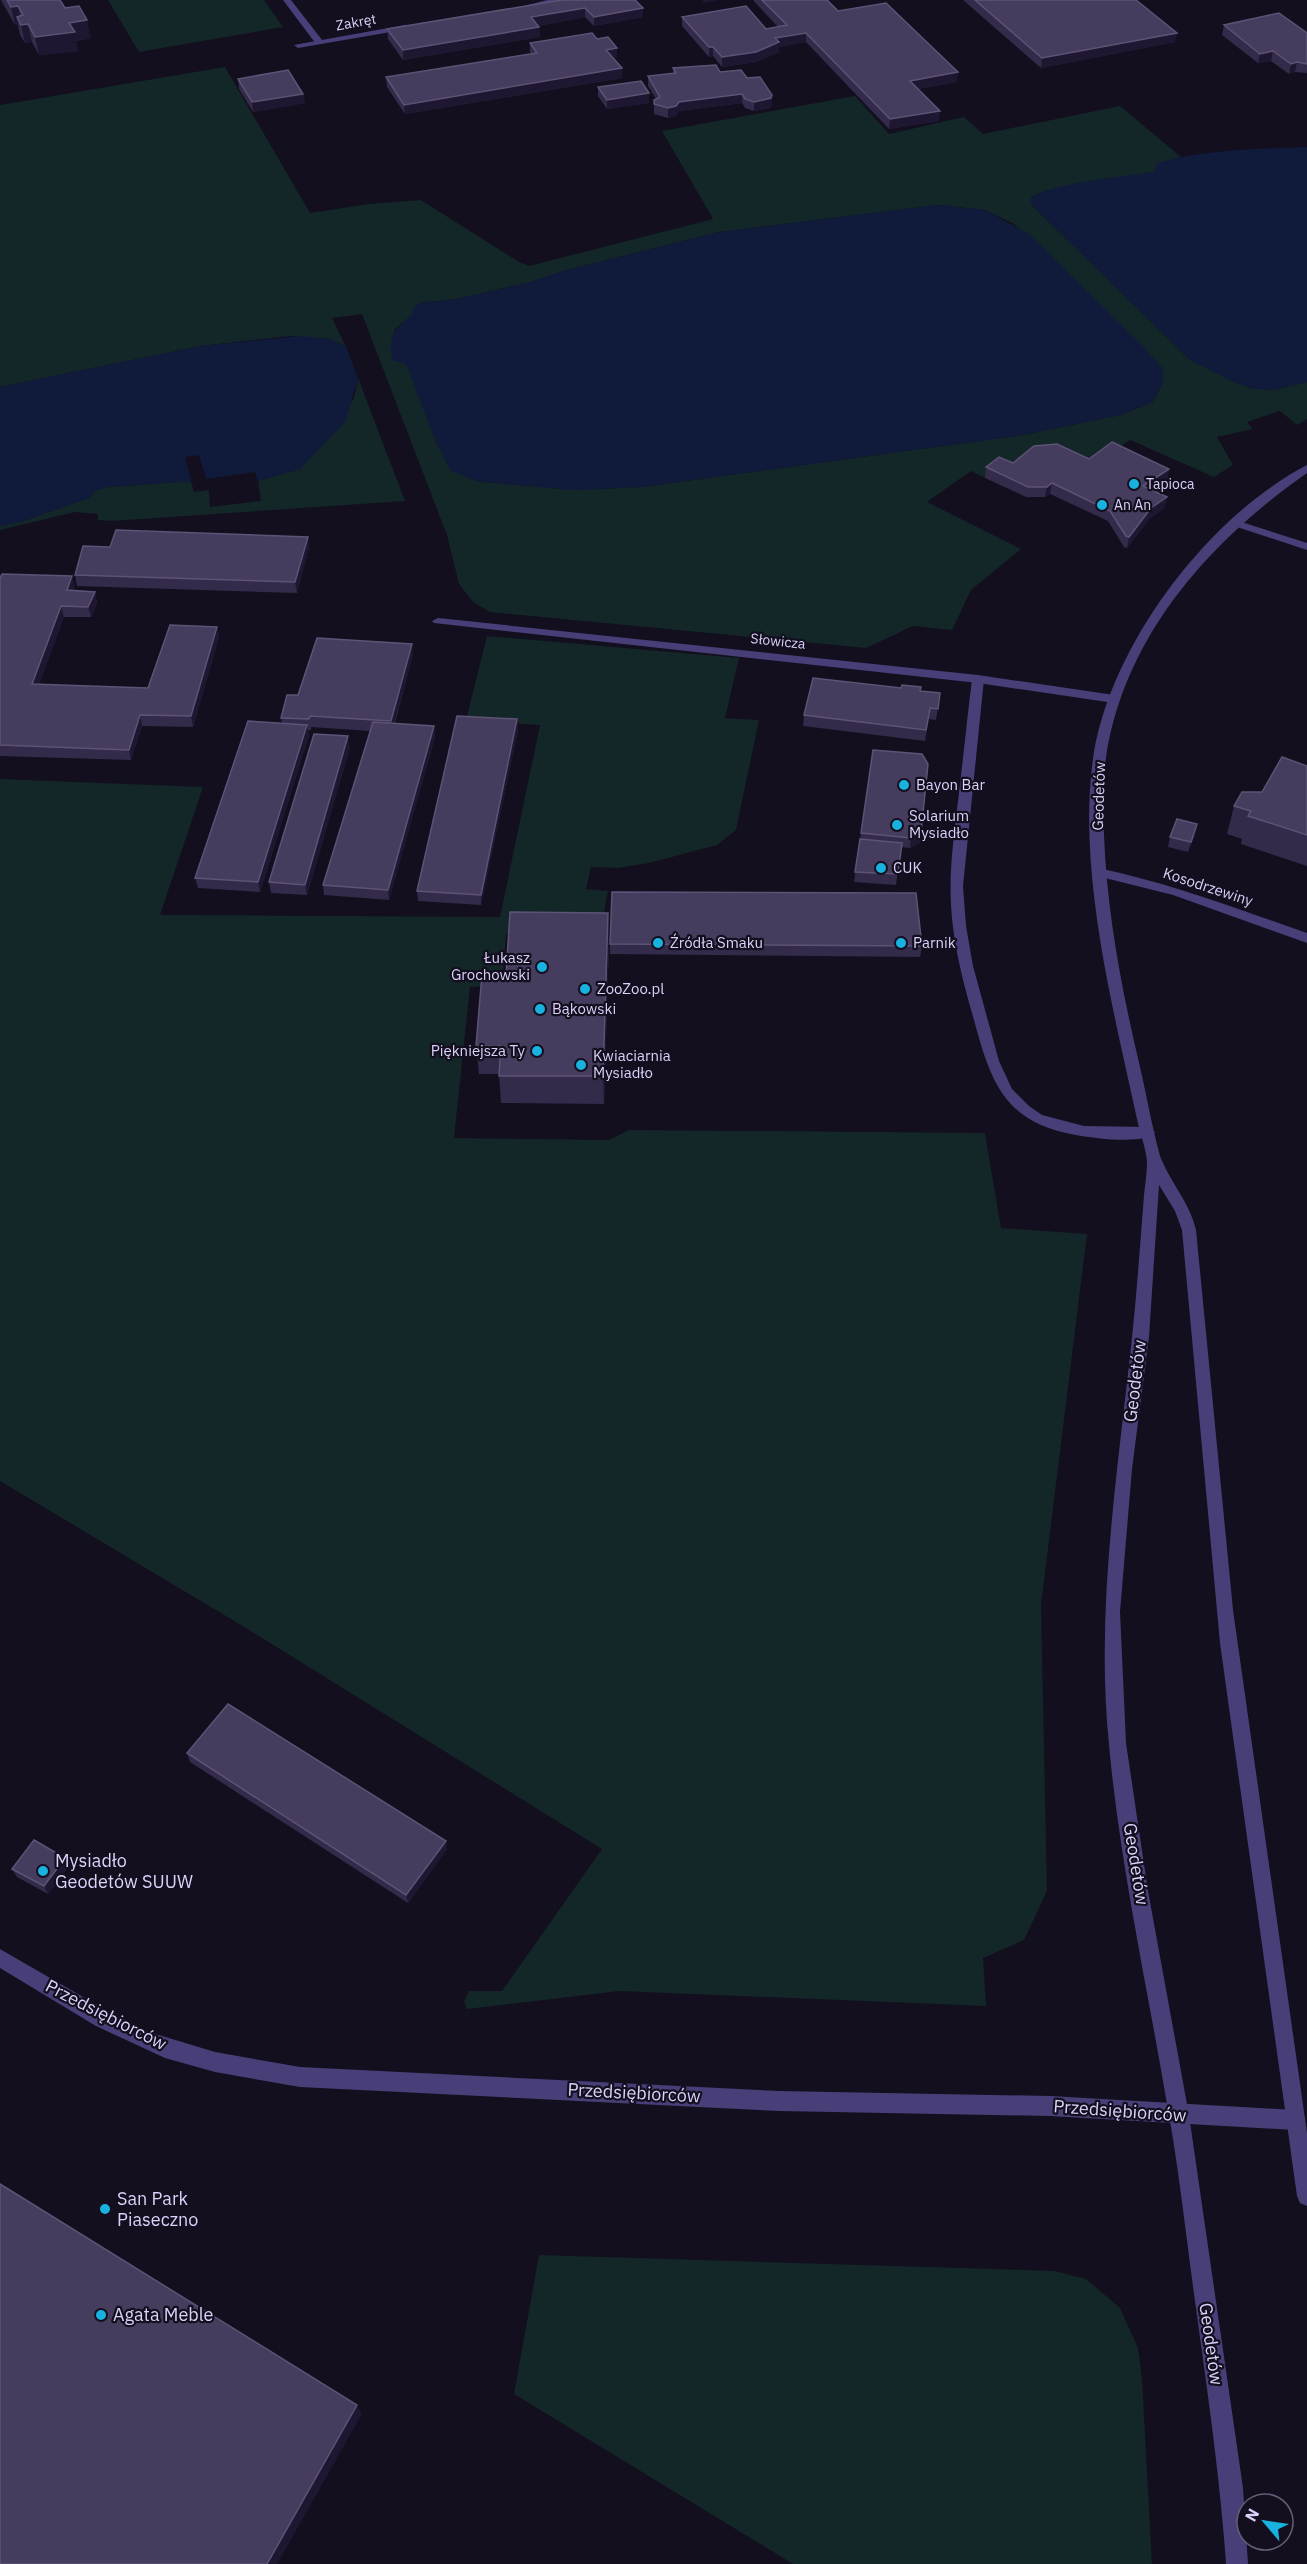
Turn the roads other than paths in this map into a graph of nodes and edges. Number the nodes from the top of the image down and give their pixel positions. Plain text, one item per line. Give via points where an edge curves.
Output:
1 (287, 0) edge
2 (562, 0) edge
3 (527, 6) edge
4 (413, 26) edge
5 (319, 42) junction
6 (298, 45) dead end
7 (1307, 468) edge
8 (1235, 523) junction
9 (1307, 547) edge
10 (438, 621) dead end
11 (978, 679) junction
12 (1114, 699) junction
13 (1098, 872) junction
14 (1307, 938) edge
15 (1148, 1132) junction
16 (1154, 1161) junction
17 (0, 1958) edge
18 (1179, 2115) junction
19 (1295, 2120) junction
20 (1307, 2196) edge
21 (1237, 2564) edge

1 - 5 street
2 - 3 street
4 - 5 street, Zakręt
5 - 6 street, Zakręt
7 - 8 street, Geodetów via 1273,490
8 - 9 street
8 - 12 street, Geodetów via 1196,561 1140,640
10 - 11 street, Słowicza
11 - 12 street, Słowicza
11 - 15 street via 956,894 964,962 997,1076 1010,1099 1047,1122 1078,1130
12 - 13 street, Geodetów via 1100,750
13 - 14 street, Kosodrzewiny via 1181,895
13 - 15 street, Geodetów via 1106,942
15 - 16 street, Geodetów
16 - 18 street, Geodetów via 1141,1337 1124,1469 1112,1612 1117,1743
16 - 19 street, Geodetów via 1188,1222 1220,1572
17 - 18 street, Przedsiębiorców via 104,2019 165,2048 300,2077 779,2101 1050,2106
18 - 19 street, Przedsiębiorców
18 - 21 street, Geodetów via 1232,2488
19 - 20 street, Geodetów

